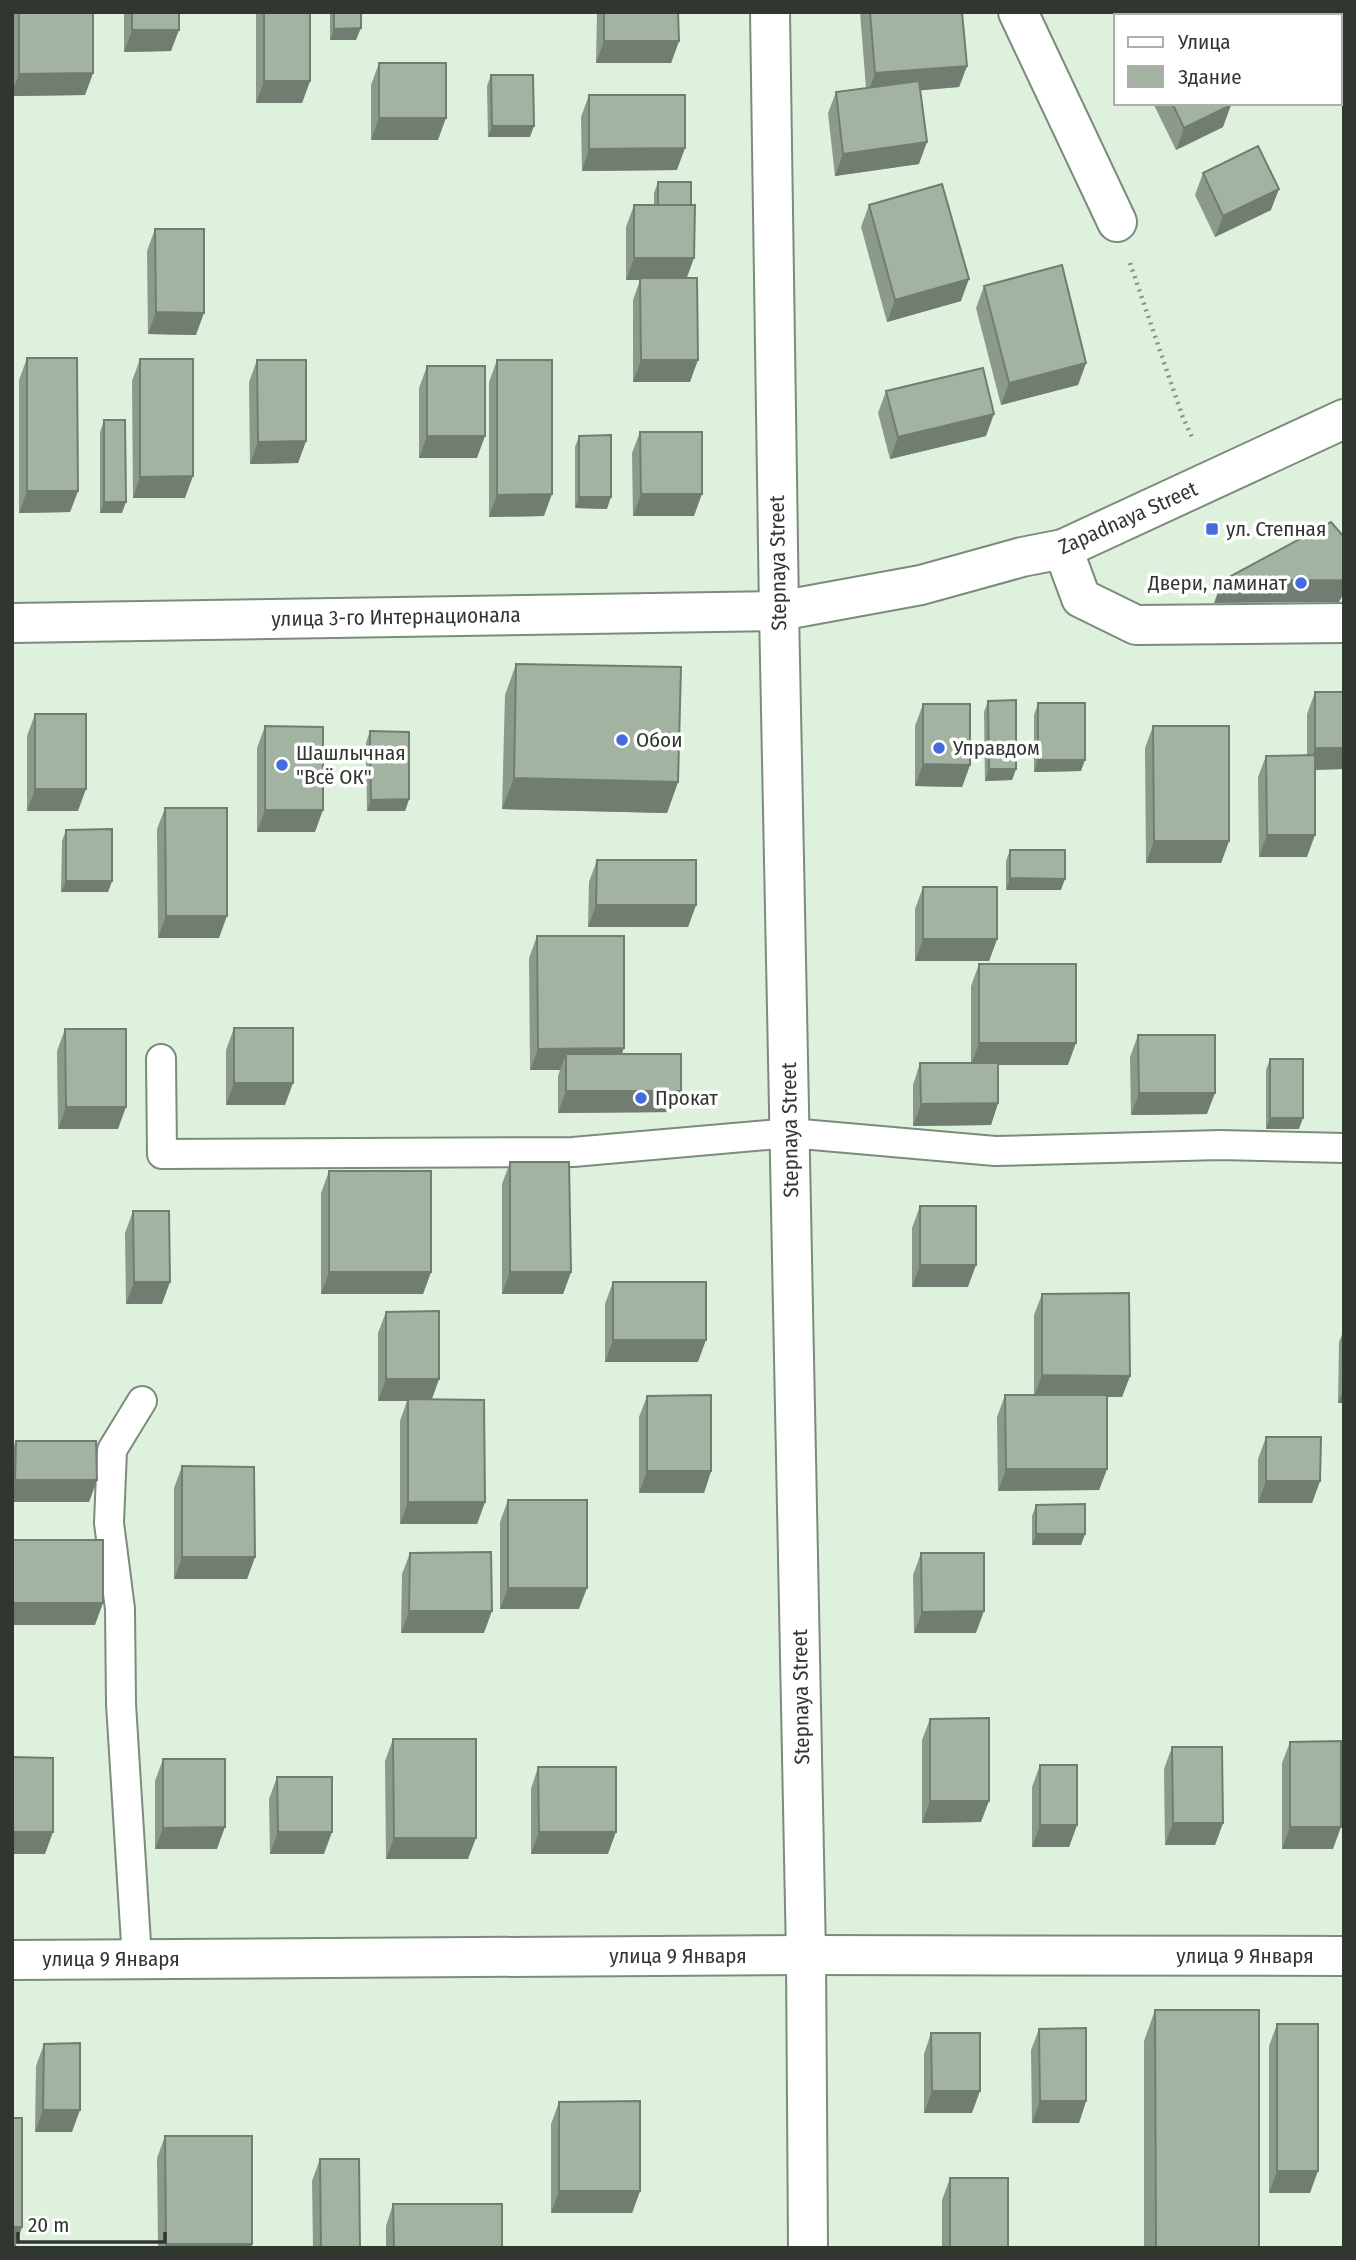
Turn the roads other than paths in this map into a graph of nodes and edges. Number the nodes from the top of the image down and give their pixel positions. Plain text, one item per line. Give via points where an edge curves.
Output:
1 (770, 12) edge
2 (1018, 12) edge
3 (1117, 222) road end
4 (1344, 419) edge
5 (1063, 549) junction
6 (779, 611) junction
7 (12, 623) edge
8 (1344, 623) edge
9 (161, 1059) dead end
10 (790, 1133) junction
11 (1344, 1148) edge
12 (142, 1401) dead end
13 (807, 1955) junction
14 (1344, 1956) edge
15 (136, 1959) junction
16 (12, 1960) edge
17 (808, 2248) edge

1 - 6 street, Stepnaya Street
2 - 3 street
4 - 5 street, Zapadnaya Street
5 - 6 street, Zapadnaya Street via 921,585
5 - 8 street via 1081,598 1136,625
6 - 7 street, улица 3-го Интернационала
6 - 10 street, Stepnaya Street
9 - 10 lane via 162,1154 573,1152
10 - 11 lane via 995,1151 1220,1145
10 - 13 street, Stepnaya Street
12 - 15 lane via 112,1450 109,1523 120,1609
13 - 14 street, улица 9 Января
13 - 15 street, улица 9 Января
13 - 17 street, Stepnaya Street
15 - 16 street, улица 9 Января

